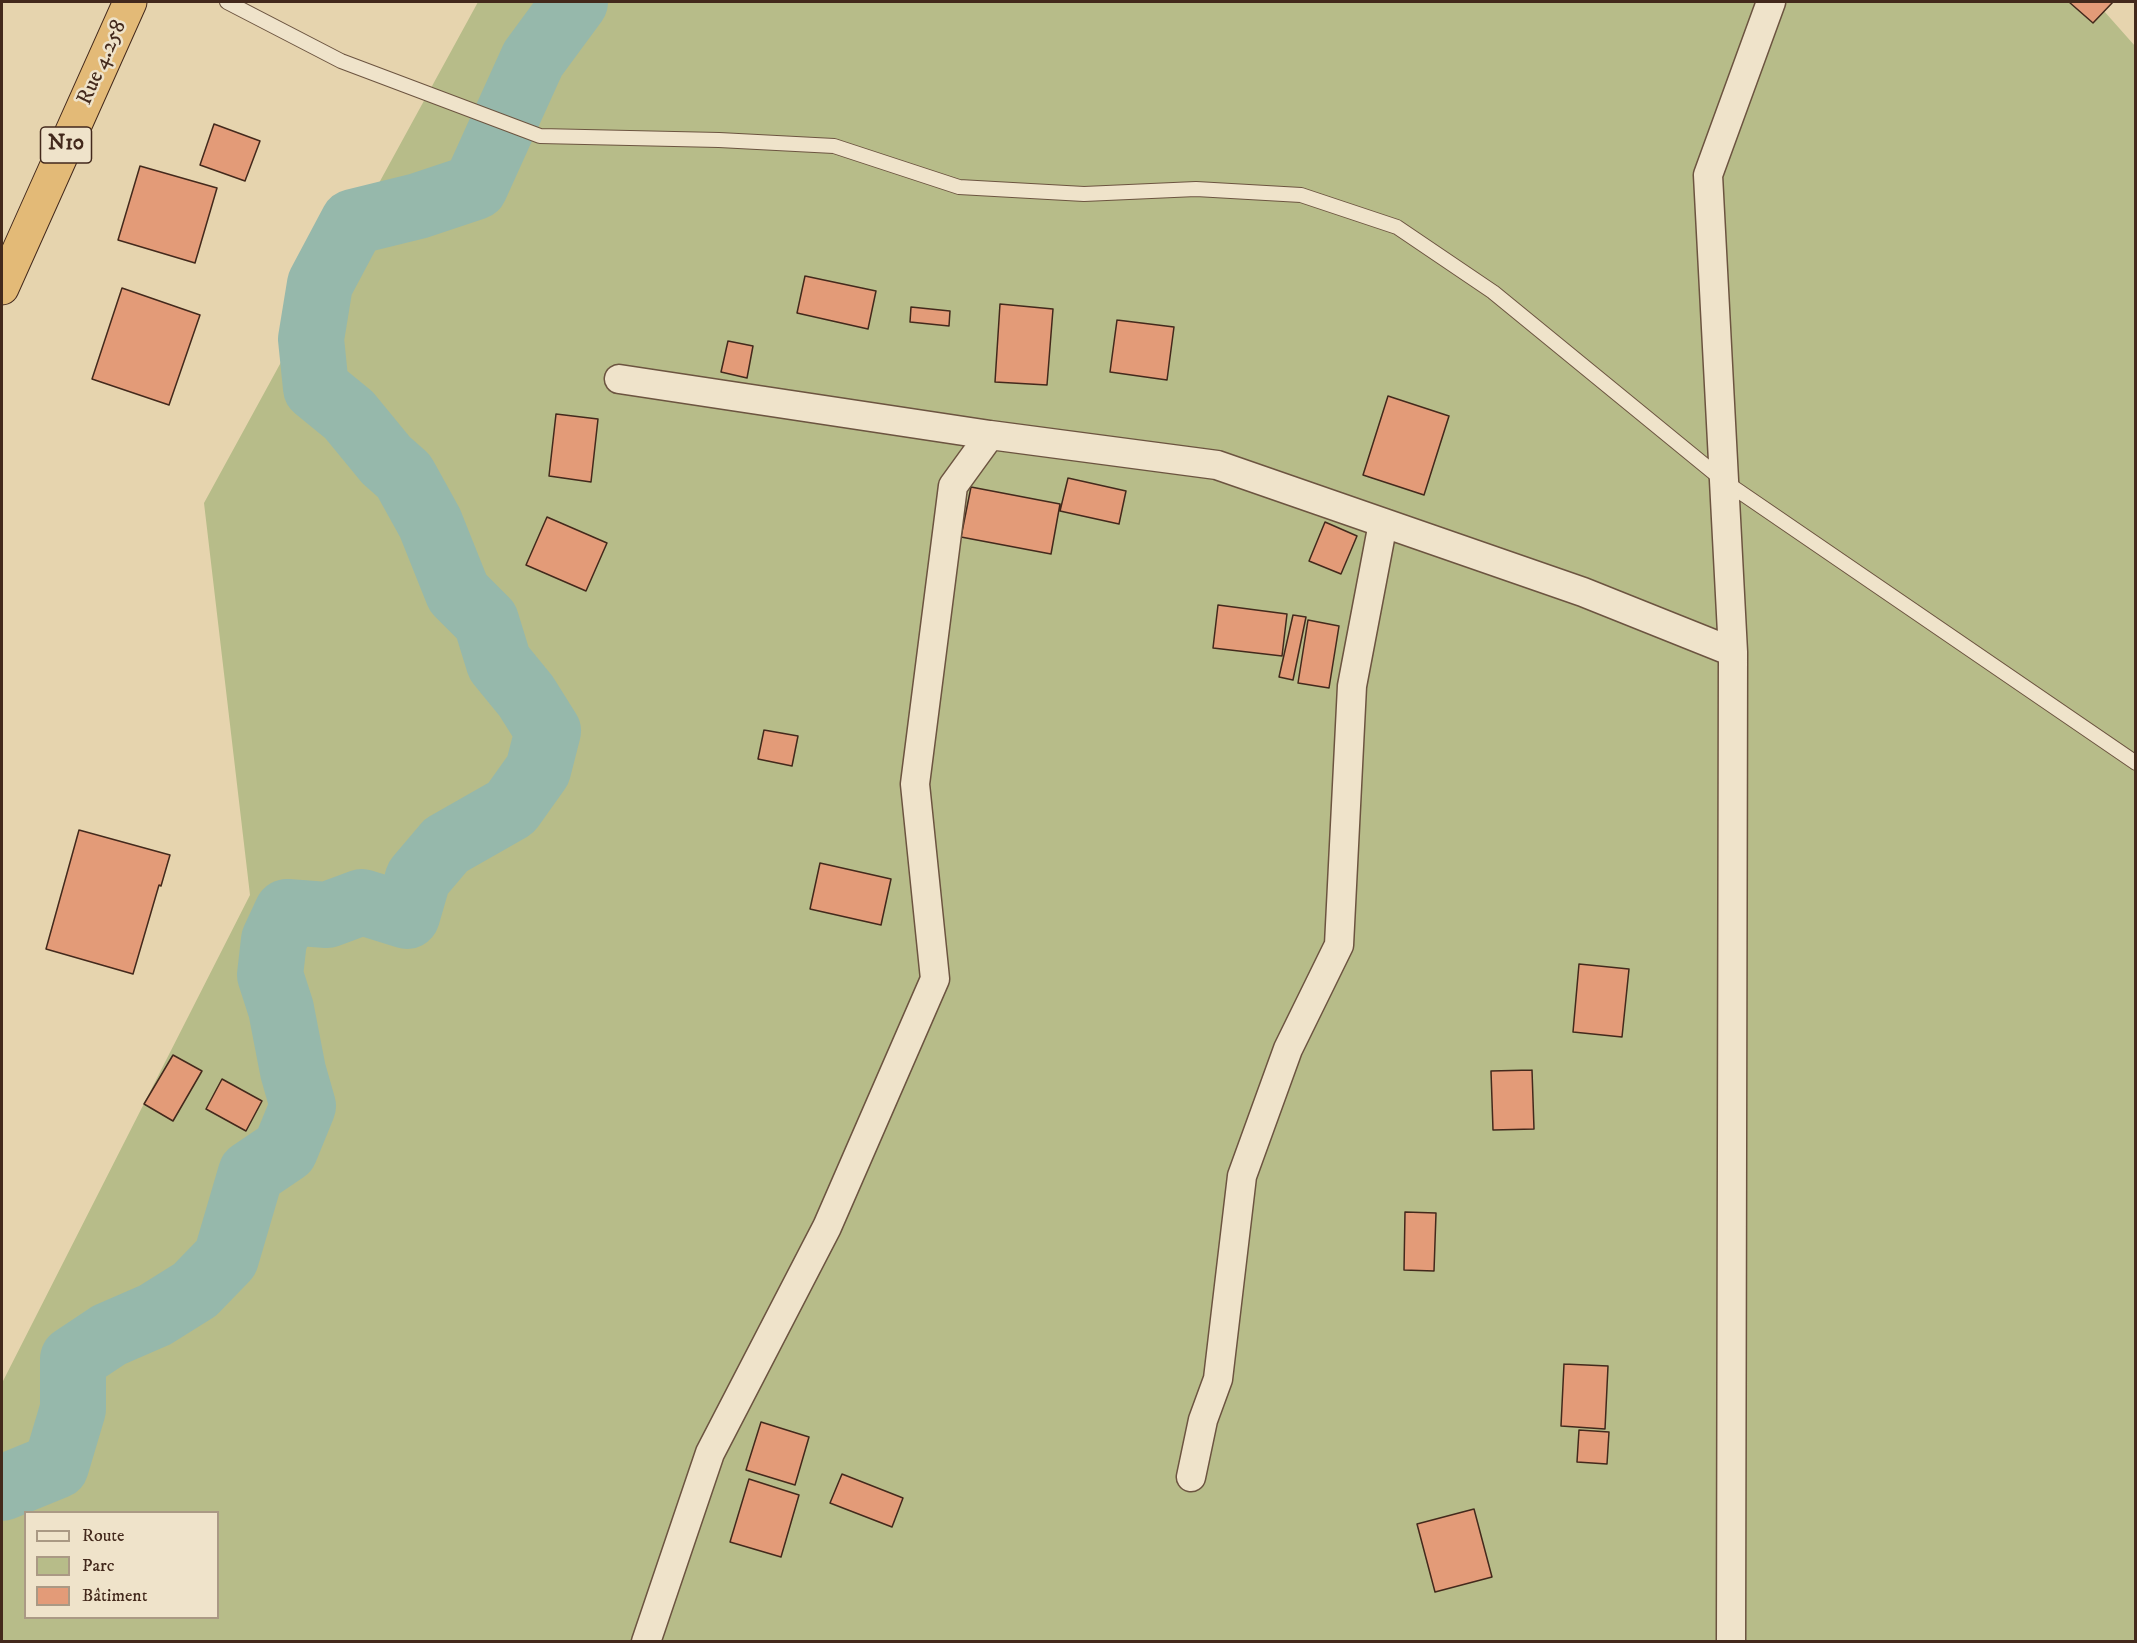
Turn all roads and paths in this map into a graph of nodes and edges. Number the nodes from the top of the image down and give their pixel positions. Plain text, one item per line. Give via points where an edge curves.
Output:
1 (130, 2) edge
2 (226, 2) edge
3 (1771, 2) edge
4 (2, 288) edge
5 (619, 379) dead end
6 (990, 435) junction
7 (1724, 482) junction
8 (1383, 523) junction
9 (1733, 652) junction
10 (2136, 763) edge
11 (1191, 1477) dead end
12 (645, 1641) edge
13 (1731, 1641) edge

1 - 4 highway, Rue 4.258 / N10
2 - 7 lane via 341,61 540,136 834,146 958,187 1084,194 1196,189 1301,195 1407,233 1493,292
3 - 7 street via 1708,175
5 - 6 street
6 - 8 street via 1218,465
6 - 12 street via 953,486 915,784 935,979 827,1227 710,1453
7 - 9 street
7 - 10 lane
8 - 9 street via 1583,592
8 - 11 street via 1352,686 1339,945 1288,1049 1242,1176 1218,1379 1203,1420
9 - 13 street

